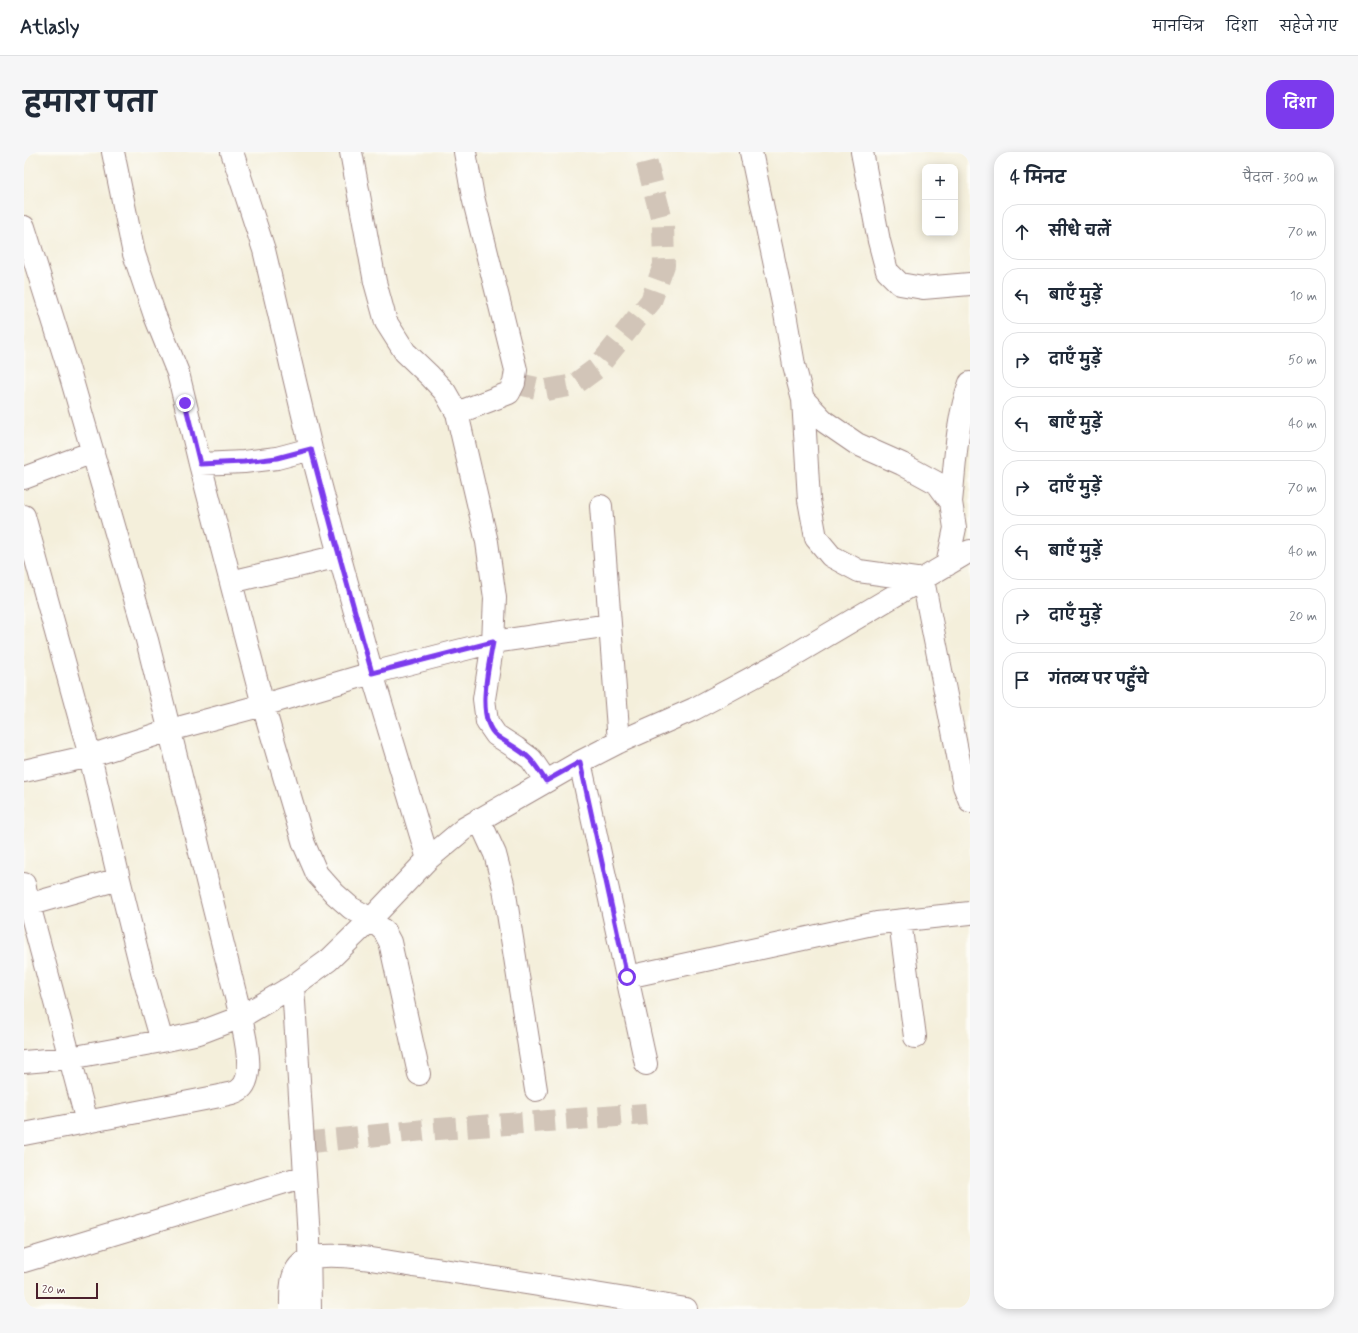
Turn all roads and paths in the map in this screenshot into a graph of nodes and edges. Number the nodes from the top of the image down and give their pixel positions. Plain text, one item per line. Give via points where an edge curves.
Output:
1 (113, 152) edge
2 (232, 152) edge
3 (351, 152) edge
4 (465, 152) edge
5 (751, 152) edge
6 (862, 152) edge
7 (25, 238) edge
8 (970, 284) edge
9 (970, 382) edge
10 (803, 399) junction
11 (457, 413) junction
12 (311, 449) junction
13 (93, 452) junction
14 (200, 464) junction
15 (24, 478) edge
16 (951, 502) junction
17 (601, 506) dead end
18 (24, 516) edge
19 (970, 551) edge
20 (339, 556) junction
21 (946, 565) junction
22 (33, 580) edge
23 (923, 580) junction
24 (231, 582) junction
25 (610, 625) junction
26 (493, 642) junction
27 (372, 673) junction
28 (263, 706) junction
29 (170, 730) junction
30 (619, 742) junction
31 (90, 756) junction
32 (580, 762) junction
33 (24, 771) edge
34 (546, 781) junction
35 (970, 801) edge
36 (479, 819) junction
37 (428, 859) junction
38 (118, 879) junction
39 (24, 884) edge
40 (27, 906) edge
41 (970, 914) edge
42 (371, 919) junction
43 (900, 921) junction
44 (627, 977) junction
45 (293, 986) junction
46 (241, 1017) junction
47 (915, 1037) dead end
48 (162, 1041) junction
49 (70, 1058) junction
50 (24, 1062) edge
51 (646, 1064) dead end
52 (419, 1074) dead end
53 (536, 1090) dead end
54 (87, 1122) junction
55 (24, 1134) edge
56 (305, 1176) junction
57 (309, 1258) junction
58 (24, 1261) edge
59 (291, 1309) edge
60 (310, 1309) edge
61 (686, 1309) edge

1 - 14 street via 134,254 178,373
2 - 12 street via 264,250
3 - 11 street via 375,282 386,322 405,352 445,392
4 - 11 street via 473,197 516,370 509,393
5 - 10 street
6 - 8 street via 887,271 900,284 924,288
7 - 13 street via 55,324
9 - 16 street via 961,420
10 - 16 street via 825,422 857,444 937,483
10 - 23 street via 809,500 816,538 831,556 859,571
11 - 26 street via 487,542 495,598
12 - 14 street via 277,458
12 - 20 street
13 - 15 street
13 - 29 street
14 - 24 street
16 - 21 street via 955,528
17 - 25 street
18 - 22 street
19 - 21 street
20 - 24 street
20 - 27 street
21 - 23 street
22 - 31 street
23 - 30 street via 787,659 694,709
23 - 35 street via 964,786
24 - 28 street
25 - 26 street
25 - 30 street
26 - 27 street
26 - 34 street via 484,699 487,722 496,736 531,759
27 - 28 street
27 - 37 street
28 - 29 street
28 - 42 street via 304,844 317,874 351,908
29 - 31 street
29 - 46 street
30 - 32 street
31 - 33 street
31 - 38 street
32 - 34 street
32 - 44 street
34 - 36 street
36 - 37 street
36 - 53 street via 495,854 504,888
37 - 42 street
38 - 40 street
38 - 48 street
39 - 40 street
40 - 49 street
41 - 43 street
42 - 45 street via 329,960
42 - 52 street via 384,931 390,942
43 - 44 street via 877,923
43 - 47 street
44 - 51 street
45 - 46 street
45 - 56 street
46 - 48 street via 199,1033
46 - 54 street via 250,1064 245,1082 239,1090
48 - 49 street
49 - 50 street
49 - 54 street
54 - 55 street
56 - 57 street
56 - 58 street
57 - 59 street via 297,1266 293,1278
57 - 60 street
57 - 61 street via 362,1258

